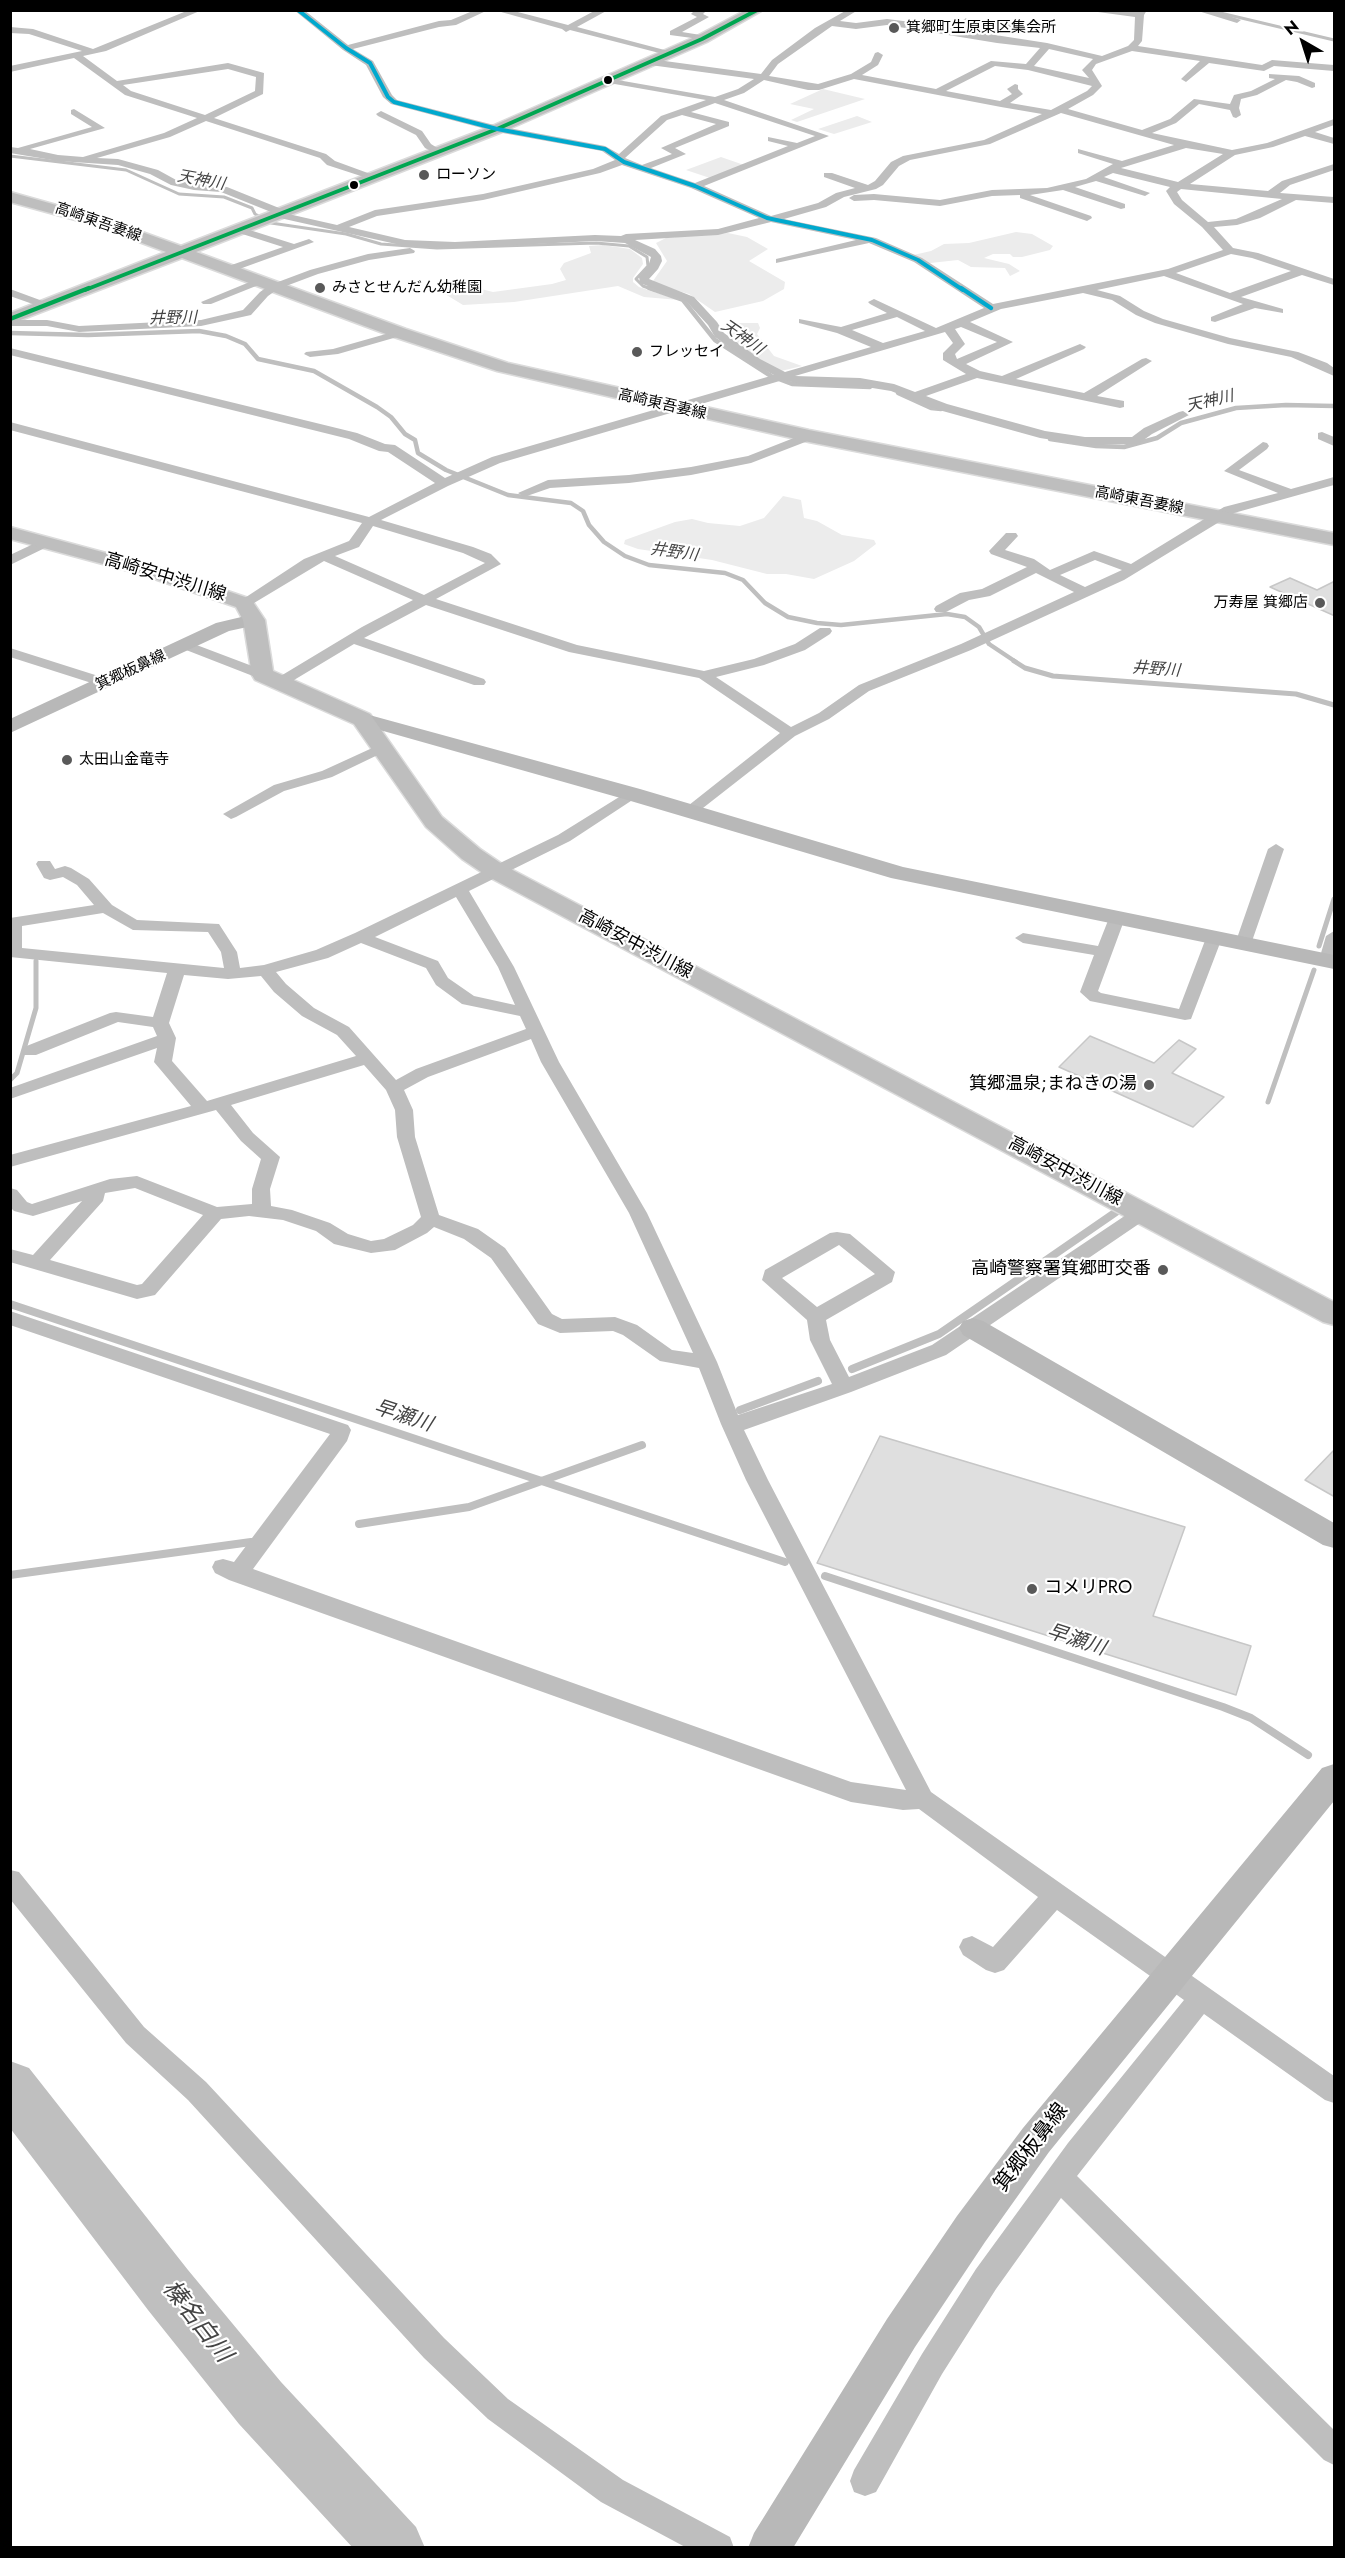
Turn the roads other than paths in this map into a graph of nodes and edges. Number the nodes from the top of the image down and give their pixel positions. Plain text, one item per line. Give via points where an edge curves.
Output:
1 (198, 10) edge
2 (298, 10) edge
3 (484, 10) edge
4 (498, 10) edge
5 (604, 10) edge
6 (703, 10) edge
7 (757, 10) edge
8 (854, 10) edge
9 (1087, 10) edge
10 (1199, 10) edge
11 (1142, 13) edge
12 (1237, 20) dead end
13 (966, 21) dead end
14 (831, 23) junction
15 (993, 24) junction
16 (566, 28) junction
17 (1016, 28) dead end
18 (10, 30) edge
19 (974, 36) junction
20 (704, 38) junction
21 (1047, 46) junction
22 (346, 48) junction
23 (1131, 48) junction
24 (91, 51) junction
25 (670, 53) junction
26 (76, 54) junction
27 (878, 55) dead end
28 (1101, 58) junction
29 (1209, 58) junction
30 (650, 62) junction
31 (1028, 67) junction
32 (1335, 68) edge
33 (10, 69) edge
34 (854, 76) junction
35 (763, 77) junction
36 (1257, 77) dead end
37 (1284, 78) junction
38 (1186, 79) dead end
39 (609, 80) junction
40 (1096, 83) junction
41 (113, 84) junction
42 (1312, 85) dead end
43 (1015, 87) dead end
44 (938, 91) junction
45 (713, 100) junction
46 (1001, 104) junction
47 (74, 112) dead end
48 (681, 112) junction
49 (1056, 112) junction
50 (381, 114) dead end
51 (206, 118) junction
52 (1335, 122) edge
53 (497, 129) junction
54 (1303, 132) junction
55 (1144, 133) junction
56 (813, 141) junction
57 (1335, 141) edge
58 (1184, 145) junction
59 (798, 146) junction
60 (13, 150) edge
61 (437, 151) junction
62 (1081, 151) dead end
63 (1232, 153) junction
64 (87, 159) junction
65 (621, 160) junction
66 (1119, 167) junction
67 (642, 168) junction
68 (1331, 170) edge
69 (828, 175) dead end
70 (371, 176) junction
71 (1095, 178) junction
72 (1180, 184) junction
73 (695, 186) junction
74 (1064, 187) junction
75 (866, 189) junction
76 (1013, 192) junction
77 (1335, 192) edge
78 (1144, 193) dead end
79 (1271, 194) junction
80 (1294, 197) junction
81 (1310, 198) junction
82 (13, 199) edge
83 (1335, 200) edge
84 (827, 202) junction
85 (1121, 206) dead end
86 (272, 215) junction
87 (766, 218) junction
88 (1086, 218) dead end
89 (1206, 225) junction
90 (338, 228) junction
91 (237, 229) junction
92 (595, 238) junction
93 (872, 240) junction
94 (309, 242) dead end
95 (517, 246) junction
96 (293, 247) junction
97 (549, 247) dead end
98 (1229, 250) junction
99 (179, 252) junction
100 (780, 261) dead end
101 (227, 270) junction
102 (1302, 271) junction
103 (1165, 273) junction
104 (1335, 282) edge
105 (265, 285) junction
106 (1081, 289) junction
107 (10, 292) edge
108 (1230, 297) junction
109 (207, 302) dead end
110 (874, 302) dead end
111 (1251, 304) junction
112 (44, 305) junction
113 (991, 308) junction
114 (1279, 311) dead end
115 (900, 313) junction
116 (10, 319) edge
117 (1215, 319) dead end
118 (803, 321) dead end
119 (10, 323) edge
120 (962, 323) junction
121 (948, 328) junction
122 (841, 330) junction
123 (934, 331) junction
124 (400, 333) junction
125 (881, 347) junction
126 (1080, 347) dead end
127 (10, 351) edge
128 (310, 354) dead end
129 (1146, 361) dead end
130 (958, 363) junction
131 (976, 374) junction
132 (1335, 374) edge
133 (784, 376) junction
134 (1003, 380) junction
135 (916, 396) junction
136 (1086, 397) junction
137 (1120, 404) dead end
138 (674, 408) junction
139 (1183, 415) dead end
140 (10, 426) edge
141 (809, 436) junction
142 (1322, 436) dead end
143 (1335, 442) edge
144 (1263, 446) dead end
145 (448, 481) junction
146 (1335, 481) edge
147 (1288, 492) junction
148 (524, 493) dead end
149 (1218, 516) junction
150 (370, 521) junction
151 (10, 533) edge
152 (1011, 536) dead end
153 (1335, 539) edge
154 (46, 542) junction
155 (324, 556) junction
156 (10, 561) edge
157 (1037, 567) junction
158 (1133, 569) junction
159 (1049, 575) junction
160 (1086, 593) junction
161 (424, 600) junction
162 (941, 609) dead end
163 (249, 612) junction
164 (825, 632) dead end
165 (353, 639) junction
166 (186, 645) junction
167 (10, 651) edge
168 (704, 675) junction
169 (271, 679) junction
170 (479, 682) dead end
171 (106, 683) junction
172 (362, 719) junction
173 (10, 727) edge
174 (790, 733) junction
175 (381, 748) junction
176 (632, 794) junction
177 (689, 812) junction
178 (231, 814) dead end
179 (1276, 849) dead end
180 (44, 864) dead end
181 (496, 871) junction
182 (460, 889) junction
183 (106, 908) junction
184 (1117, 918) junction
185 (1335, 936) edge
186 (361, 937) junction
187 (1023, 938) dead end
188 (1214, 938) junction
189 (1243, 944) junction
190 (12, 952) edge
191 (1104, 952) junction
192 (1331, 961) edge
193 (177, 969) junction
194 (265, 970) junction
195 (233, 974) junction
196 (525, 1012) junction
197 (164, 1030) junction
198 (534, 1032) junction
199 (30, 1051) dead end
200 (368, 1058) junction
201 (394, 1088) junction
202 (10, 1094) edge
203 (212, 1105) junction
204 (10, 1161) edge
205 (96, 1190) junction
206 (10, 1194) edge
207 (262, 1211) junction
208 (215, 1213) junction
209 (1142, 1213) junction
210 (431, 1219) junction
211 (10, 1255) edge
212 (37, 1263) junction
213 (1335, 1315) edge
214 (816, 1317) junction
215 (10, 1318) edge
216 (974, 1328) junction
217 (707, 1362) junction
218 (844, 1387) junction
219 (731, 1424) junction
220 (1335, 1537) edge
221 (1335, 1778) edge
222 (923, 1799) junction
223 (10, 1881) edge
224 (1055, 1895) junction
225 (972, 1947) dead end
226 (1169, 1976) junction
227 (1202, 1999) junction
228 (1335, 2091) edge
229 (1059, 2177) junction
230 (1335, 2450) edge
231 (865, 2481) dead end
232 (719, 2547) edge
233 (769, 2547) edge

1 - 24 street
2 - 22 street
3 - 22 street via 453,22
4 - 16 street
5 - 16 street
6 - 20 street via 694,14 705,17 673,33
7 - 20 main road
8 - 14 street
9 - 11 street
10 - 12 street
11 - 23 street via 1140,36
13 - 15 street
14 - 19 street via 856,26 887,22
14 - 35 street via 775,62
15 - 17 street
15 - 19 street
16 - 25 street
18 - 24 street via 30,31
19 - 21 street
20 - 25 main road
21 - 28 street
21 - 31 street
22 - 53 street via 370,63 394,102
23 - 28 street
23 - 29 street
24 - 26 street
25 - 30 main road
26 - 33 street
26 - 41 street
27 - 34 street via 875,63
28 - 40 street via 1087,70
29 - 32 street via 1264,68 1272,63
29 - 38 street
30 - 35 street
30 - 39 main road
31 - 40 street
31 - 44 street via 994,63
34 - 35 street via 813,87
34 - 44 street
35 - 45 street via 741,91
36 - 37 street
37 - 42 street
37 - 55 street via 1237,97 1235,111 1197,101 1173,121
39 - 45 street
39 - 53 main road
40 - 49 street via 1090,93
41 - 51 street
41 - 51 street via 228,66 261,75 260,92
43 - 46 street via 1012,89 1018,94
44 - 46 street
45 - 48 street
45 - 56 street via 824,136
46 - 49 street
47 - 60 street via 100,128
48 - 65 street via 664,118
48 - 67 street via 726,124 666,148 681,154
49 - 55 street
49 - 75 street via 987,142 900,161 879,183
50 - 61 street via 419,133
51 - 64 street via 168,135
51 - 70 street
52 - 54 street
53 - 61 main road
53 - 65 street via 605,149
54 - 57 street
54 - 63 street via 1270,145
55 - 58 street
56 - 59 street
56 - 59 street via 774,134
58 - 63 street
58 - 66 street
59 - 73 street
60 - 64 street
61 - 70 main road
62 - 66 street
63 - 72 street
64 - 86 street via 138,167 174,183 223,189
65 - 67 street
65 - 90 street via 596,171 483,197 375,213
66 - 71 street
66 - 72 street
67 - 73 street
68 - 79 street via 1286,183
69 - 75 street
70 - 86 main road
71 - 74 street
71 - 78 street
72 - 79 street
72 - 89 street via 1171,192 1173,196
73 - 87 street
74 - 76 street
74 - 85 street
75 - 84 street
76 - 84 street via 940,202 874,197
76 - 88 street
77 - 81 street
79 - 80 street
80 - 81 street
80 - 89 street via 1237,222
81 - 83 street
82 - 99 main road, 高崎東吾妻線 via 100,222
84 - 87 street
86 - 90 street
86 - 91 main road
87 - 92 street via 718,232
87 - 93 street
89 - 98 street
90 - 95 street via 405,243
91 - 96 street
91 - 99 main road
92 - 95 street
92 - 133 street via 627,240 651,251 657,261 644,281 690,299 718,335
93 - 100 street
93 - 113 street via 918,260
94 - 96 street
95 - 97 street
95 - 105 street via 377,255
96 - 101 street
98 - 102 street
98 - 103 street
99 - 101 main road, 高崎東吾妻線
99 - 112 main road
101 - 105 main road, 高崎東吾妻線
102 - 104 street
102 - 108 street
103 - 106 street
103 - 108 street
105 - 109 street
105 - 119 street via 264,294 249,311 197,324 79,328
105 - 124 main road, 高崎東吾妻線
106 - 113 street
106 - 132 street via 1116,298 1159,321 1228,341 1294,354
107 - 112 street
108 - 111 street
110 - 115 street
111 - 114 street
111 - 117 street
112 - 116 main road
113 - 120 street
115 - 122 street
115 - 123 street
118 - 122 street
120 - 121 street
120 - 130 street via 1007,342
121 - 123 street
121 - 130 street via 959,344 947,356
122 - 125 street
123 - 125 street
124 - 128 street via 344,350
124 - 138 main road, 高崎東吾妻線 via 503,367
125 - 133 street
126 - 134 street
127 - 145 street via 353,436 391,448
129 - 136 street
130 - 131 street
131 - 134 street
131 - 135 street
133 - 135 street via 810,382 876,384
133 - 138 street
134 - 136 street
135 - 139 street via 925,402 1044,435 1104,442 1134,441
136 - 137 street
138 - 141 main road, 高崎東吾妻線
138 - 145 street via 506,456
140 - 150 street
141 - 148 street via 751,459 691,471 548,484
141 - 149 main road, 高崎東吾妻線
142 - 143 street
144 - 147 street via 1230,471
145 - 150 street
146 - 147 street
147 - 149 street
149 - 153 main road, 高崎東吾妻線
149 - 158 street
150 - 155 street via 354,544
150 - 161 street via 468,550 495,564
151 - 154 main road, 高崎安中渋川線
152 - 157 street via 996,551
154 - 156 street
154 - 163 main road, 高崎安中渋川線 via 147,570
155 - 161 street
155 - 163 street via 298,568
157 - 159 street
157 - 162 street
158 - 159 street via 1094,555
158 - 160 street
159 - 160 street
160 - 174 street via 864,688 824,716
161 - 165 street
161 - 168 street via 574,649
163 - 166 street, 箕郷板鼻線
163 - 169 main road
164 - 168 street via 800,647 759,662
165 - 169 street
165 - 170 street
166 - 169 street
166 - 171 street, 箕郷板鼻線
167 - 171 street
168 - 174 street
169 - 172 main road
171 - 173 street, 箕郷板鼻線
172 - 175 main road, 高崎安中渋川線
172 - 176 street
174 - 177 street
175 - 178 street via 327,774 279,788
175 - 181 main road, 高崎安中渋川線 via 434,822
176 - 177 street
176 - 181 street via 564,838
177 - 184 street via 899,873
179 - 189 street
180 - 183 street via 50,875 65,871 83,882
181 - 182 street
181 - 209 main road, 高崎安中渋川線
182 - 186 street
182 - 196 street via 506,967
183 - 190 street via 14,922
183 - 195 street via 133,925 213,927 230,952
184 - 188 street
184 - 191 street
185 - 192 street
186 - 194 street via 322,954
186 - 196 street via 432,965 442,981 468,1000
187 - 191 street
188 - 189 street
188 - 191 street via 1185,1015 1096,997 1089,992
189 - 192 street
190 - 193 street
193 - 195 street
193 - 197 street
194 - 195 street
194 - 200 street via 308,1012 343,1032
196 - 198 street
197 - 199 street via 116,1017
197 - 202 street
197 - 203 street via 163,1062
198 - 201 street via 422,1073
198 - 217 street via 638,1214
200 - 201 street
200 - 203 street
201 - 210 street via 404,1110 406,1137
203 - 204 street
203 - 207 street via 271,1157 261,1189
205 - 206 street via 33,1210 21,1207
205 - 208 street via 137,1182
205 - 212 street via 96,1197
207 - 208 street
207 - 210 street via 304,1220 341,1239 371,1247 388,1245
208 - 212 street via 148,1290 137,1292
209 - 213 main road, 高崎安中渋川線
209 - 216 street
210 - 217 street via 471,1234 498,1253 545,1319 560,1326 615,1324 667,1356
211 - 212 street
214 - 214 street via 772,1280 772,1275 837,1238 843,1239 885,1272 885,1277
214 - 218 street via 820,1340
215 - 222 street via 341,1430 230,1570 851,1792
216 - 218 street via 939,1350
216 - 220 street
217 - 219 street
218 - 219 street
219 - 222 street
221 - 226 street, 箕郷板鼻線
222 - 224 street
223 - 232 street via 135,2036 197,2091 450,2363 498,2409 612,2491
224 - 225 street via 995,1962
224 - 226 street
226 - 227 street
226 - 233 street, 箕郷板鼻線 via 1036,2140 971,2229 901,2333
227 - 228 street
227 - 229 street
229 - 230 street
229 - 231 street via 986,2279

